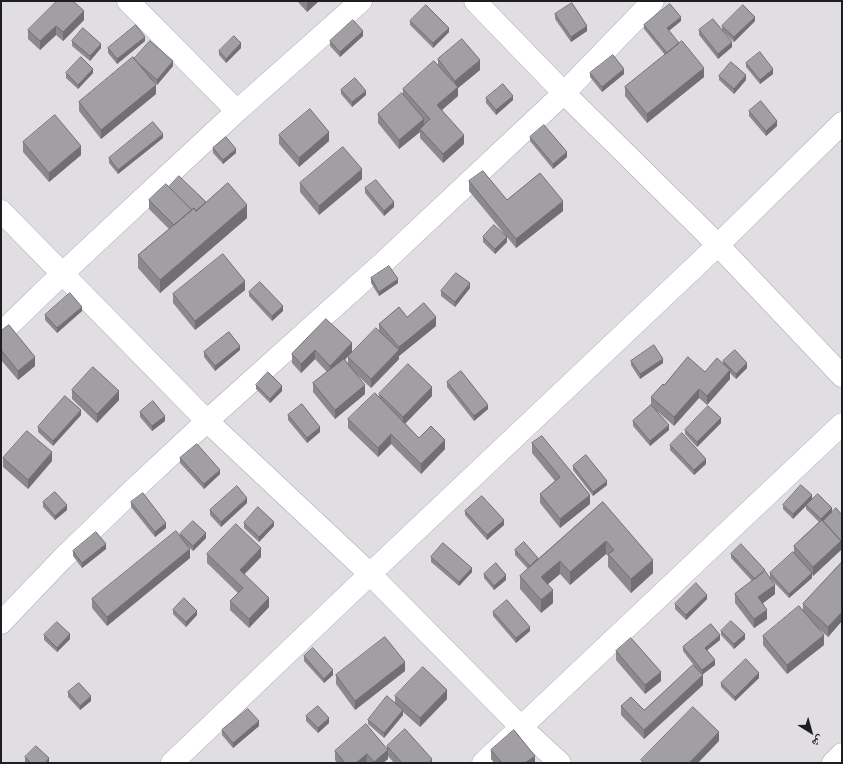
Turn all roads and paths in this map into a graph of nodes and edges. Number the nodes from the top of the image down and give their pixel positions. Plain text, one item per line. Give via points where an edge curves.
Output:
1 (128, 1) edge
2 (361, 1) edge
3 (476, 1) edge
4 (653, 1) edge
5 (564, 93) junction
6 (237, 111) junction
7 (842, 124) edge
8 (1, 211) edge
9 (718, 245) junction
10 (63, 273) junction
11 (1, 333) edge
12 (842, 376) edge
13 (207, 421) junction
14 (842, 424) edge
15 (370, 574) junction
16 (1, 623) edge
17 (521, 727) junction
18 (842, 754) edge
19 (172, 763) edge
20 (483, 763) edge
21 (560, 763) edge
22 (833, 763) edge

1 - 6 street
2 - 6 street
3 - 5 street
4 - 5 street
5 - 9 street
5 - 13 street
6 - 10 street
7 - 9 street
8 - 10 street
9 - 12 street
9 - 15 street
10 - 11 street
10 - 13 street
13 - 15 street
13 - 16 street via 61,560
14 - 17 street
15 - 17 street
15 - 19 street
17 - 20 street
17 - 21 street
18 - 22 street

